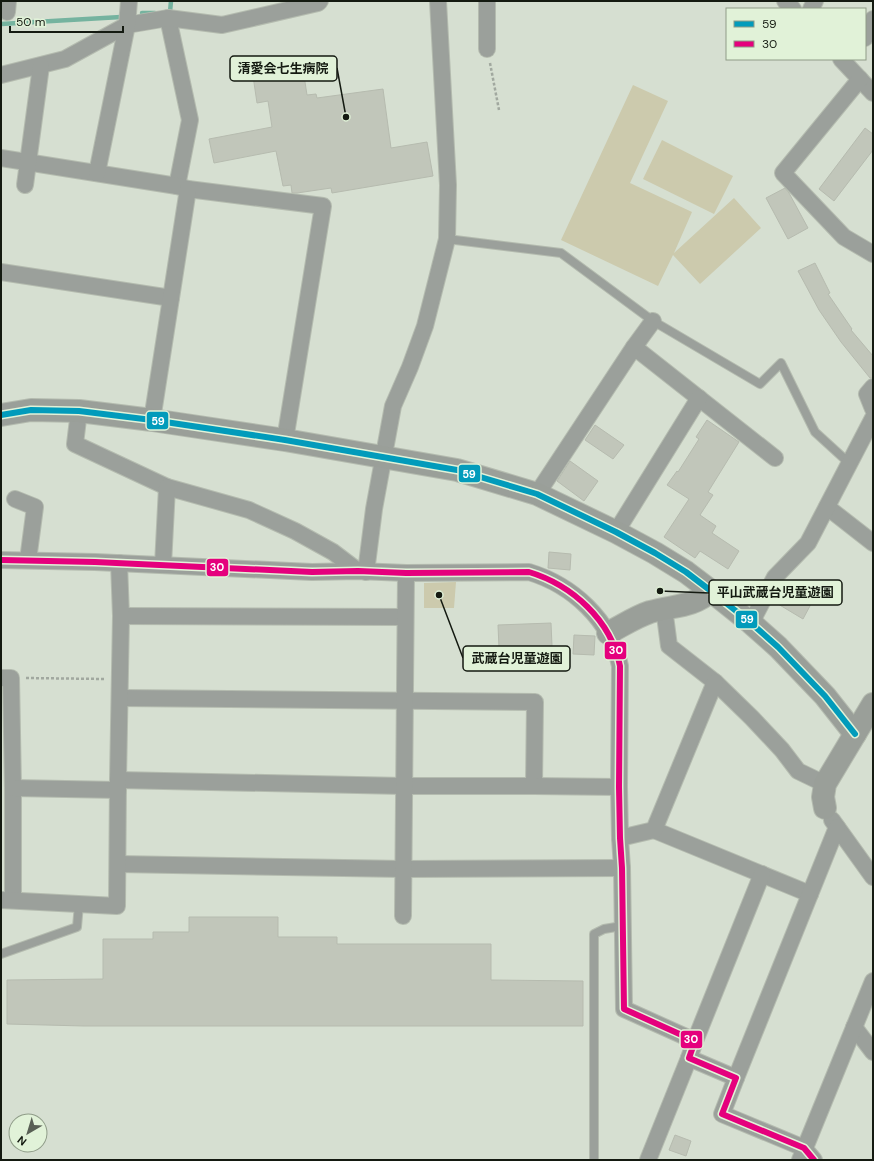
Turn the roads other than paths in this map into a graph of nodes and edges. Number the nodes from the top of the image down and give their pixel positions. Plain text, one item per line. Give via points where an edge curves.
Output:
1 (129, 1) edge
2 (320, 1) edge
3 (438, 1) edge
4 (487, 1) edge
5 (168, 18) junction
6 (873, 19) edge
7 (126, 25) junction
8 (866, 36) edge
9 (487, 49) dead end
10 (41, 66) junction
11 (852, 67) edge
12 (1, 75) edge
13 (873, 92) edge
14 (1, 158) edge
15 (28, 163) junction
16 (97, 173) junction
17 (25, 185) dead end
18 (183, 188) junction
19 (447, 239) junction
20 (873, 254) edge
21 (1, 272) edge
22 (171, 298) junction
23 (653, 321) junction
24 (634, 347) junction
25 (873, 387) edge
26 (699, 398) junction
27 (873, 409) edge
28 (79, 411) junction
29 (1, 415) edge
30 (873, 418) edge
31 (152, 420) junction
32 (285, 440) junction
33 (384, 456) junction
34 (775, 458) dead end
35 (849, 462) junction
36 (167, 486) junction
37 (538, 494) junction
38 (15, 499) dead end
39 (827, 508) junction
40 (616, 532) junction
41 (873, 543) edge
42 (1, 560) edge
43 (28, 560) junction
44 (119, 563) junction
45 (163, 565) junction
46 (362, 571) junction
47 (406, 573) junction
48 (711, 591) junction
49 (664, 608) junction
50 (121, 616) junction
51 (405, 617) junction
52 (751, 622) junction
53 (608, 633) junction
54 (6, 678) edge
55 (715, 682) junction
56 (120, 698) junction
57 (404, 701) junction
58 (872, 707) edge
59 (855, 734) junction
60 (825, 784) junction
61 (118, 785) junction
62 (404, 786) junction
63 (534, 786) junction
64 (620, 787) junction
65 (13, 788) junction
66 (825, 808) joint
67 (837, 827) junction
68 (654, 830) junction
69 (620, 838) junction
70 (118, 864) junction
71 (622, 868) junction
72 (403, 869) junction
73 (762, 874) junction
74 (873, 876) edge
75 (810, 894) junction
76 (7, 900) edge
77 (79, 904) junction
78 (403, 916) dead end
79 (622, 926) junction
80 (1, 954) edge
81 (873, 981) edge
82 (854, 1027) junction
83 (695, 1041) junction
84 (873, 1052) edge
85 (689, 1058) junction
86 (736, 1078) junction
87 (802, 1154) edge
88 (594, 1160) edge
89 (648, 1160) edge
90 (814, 1160) edge

1 - 7 street
2 - 5 street via 222,25
3 - 19 street via 448,185
4 - 9 street
5 - 7 street
5 - 18 street via 190,120
6 - 8 street
7 - 10 street via 65,59
7 - 16 street
10 - 12 street
10 - 15 street
11 - 13 street
11 - 20 street via 783,173 844,237
14 - 15 street
15 - 16 street
15 - 17 street
16 - 18 street
18 - 22 street
18 - 32 street via 323,206
19 - 23 lane via 561,253
19 - 33 street via 425,326 393,406
21 - 22 street
22 - 31 street
23 - 24 street
23 - 35 lane via 760,384 781,363 815,432
24 - 26 street
24 - 37 street
25 - 27 street via 867,394
26 - 34 street
26 - 40 street
28 - 29 street via 31,410
28 - 31 street
28 - 36 street via 75,444
30 - 35 street
31 - 32 street
32 - 33 street
33 - 37 street via 457,470
33 - 46 street
35 - 39 street
36 - 45 street
36 - 46 street via 249,510 295,531
37 - 40 street
38 - 43 street via 35,507
39 - 41 street
39 - 52 street via 808,543 775,577
40 - 48 street via 686,572
42 - 43 street
43 - 44 street
44 - 45 street
44 - 50 street
45 - 46 street via 312,572
46 - 47 street
47 - 51 street
47 - 53 street via 529,572 556,582 575,595 596,616
48 - 49 street via 688,605
48 - 52 street
49 - 53 street via 634,619
49 - 55 street via 669,646
50 - 51 street
50 - 56 street
51 - 57 street
52 - 59 street via 825,696
53 - 64 street via 620,666
54 - 65 street
55 - 60 street via 757,723 798,771
55 - 68 street
56 - 57 street
56 - 61 street
57 - 62 street
57 - 63 street via 535,702
58 - 59 street
59 - 60 street
60 - 66 street via 822,797
61 - 62 street
61 - 65 street
61 - 70 street
62 - 63 street
62 - 72 street
63 - 64 street
64 - 69 street
65 - 76 street
66 - 67 street
67 - 74 street
67 - 75 street
68 - 69 street
68 - 73 street
69 - 71 street
70 - 72 street
70 - 77 street via 117,906
71 - 72 street
71 - 79 street
72 - 78 street
73 - 75 street
73 - 83 street
75 - 86 street
76 - 77 street
77 - 80 lane via 77,926
79 - 83 street via 624,1009
79 - 88 lane via 604,929 594,934
81 - 82 street
82 - 84 street
82 - 87 street
83 - 85 street
85 - 86 street
85 - 89 street
86 - 87 street via 722,1114
87 - 90 street

